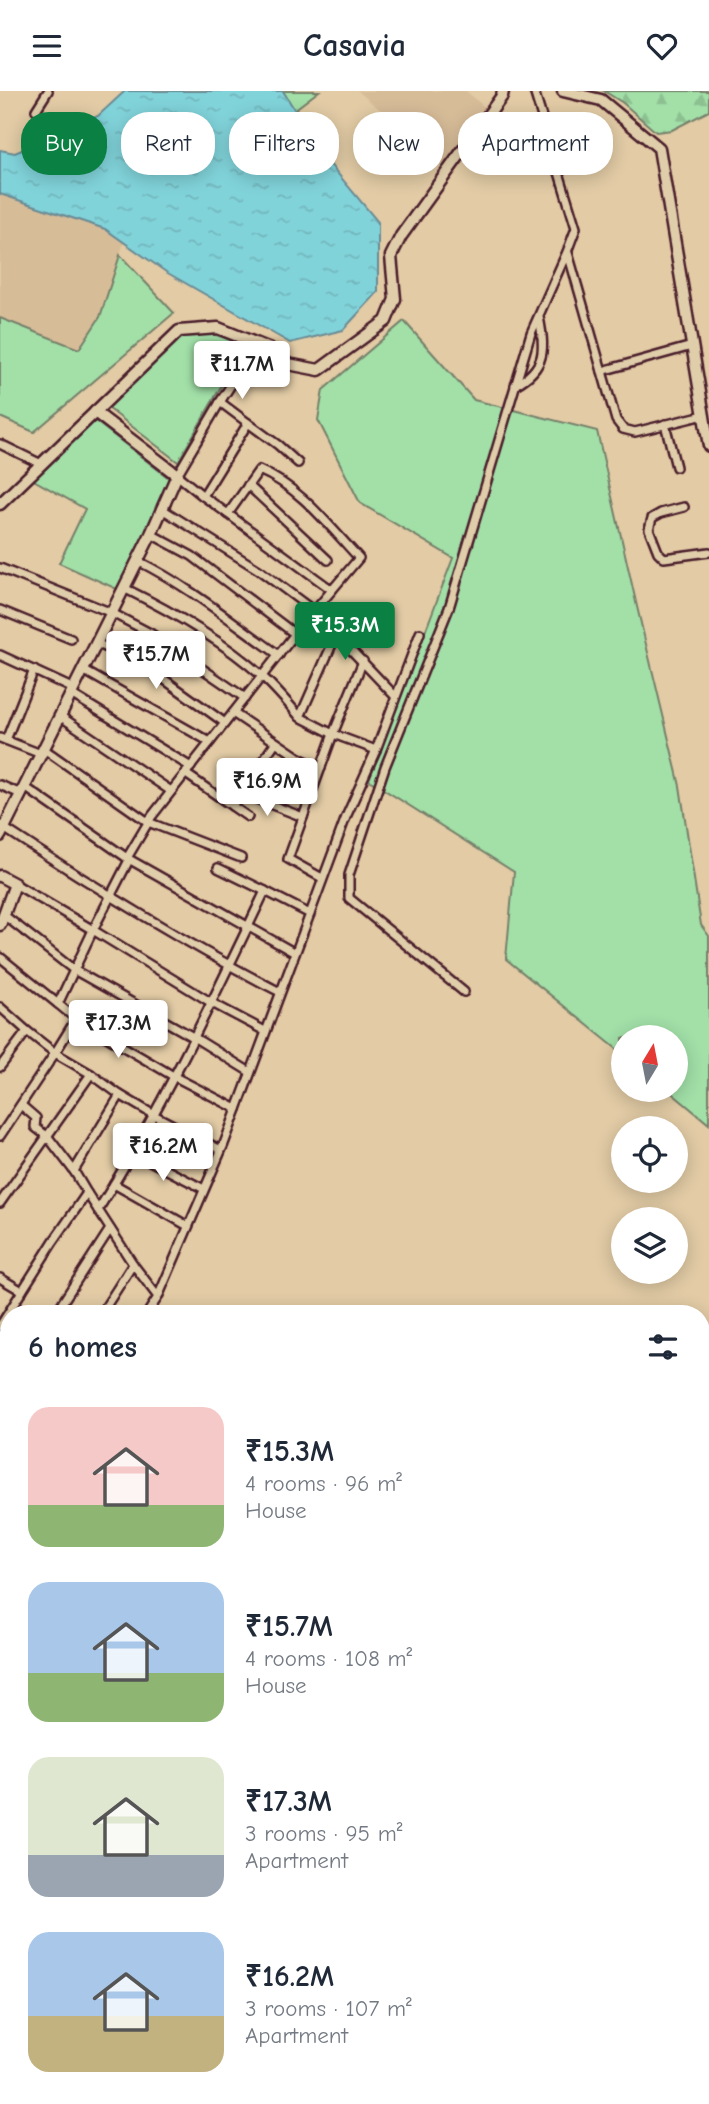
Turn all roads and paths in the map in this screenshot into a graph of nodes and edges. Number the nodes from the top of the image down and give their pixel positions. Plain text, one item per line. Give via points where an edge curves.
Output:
1 (48, 91) edge
2 (503, 91) edge
3 (534, 91) edge
4 (563, 91) edge
5 (36, 110) dead end
6 (568, 253) junction
7 (538, 317) junction
8 (258, 343) junction
9 (692, 346) junction
10 (602, 371) junction
11 (515, 385) junction
12 (220, 402) junction
13 (95, 412) junction
14 (704, 415) junction
15 (248, 423) junction
16 (665, 424) junction
17 (0, 444) edge
18 (709, 446) edge
19 (298, 463) dead end
20 (41, 464) junction
21 (677, 467) dead end
22 (177, 475) junction
23 (248, 485) junction
24 (203, 496) junction
25 (0, 503) edge
26 (684, 507) dead end
27 (162, 509) junction
28 (228, 514) junction
29 (151, 534) junction
30 (709, 552) edge
31 (328, 560) dead end
32 (138, 561) junction
33 (0, 568) edge
34 (124, 588) junction
35 (332, 590) junction
36 (0, 610) edge
37 (314, 611) junction
38 (112, 613) junction
39 (337, 633) junction
40 (420, 633) dead end
41 (295, 634) junction
42 (71, 639) dead end
43 (97, 643) junction
44 (0, 655) edge
45 (279, 655) junction
46 (363, 661) junction
47 (34, 670) junction
48 (83, 670) junction
49 (263, 677) junction
50 (73, 691) junction
51 (395, 697) junction
52 (245, 698) junction
53 (233, 713) junction
54 (60, 716) junction
55 (300, 716) junction
56 (225, 723) junction
57 (334, 734) junction
58 (3, 739) edge
59 (210, 742) junction
60 (275, 743) junction
61 (376, 750) junction
62 (42, 752) junction
63 (321, 768) junction
64 (188, 771) junction
65 (0, 785) edge
66 (23, 791) junction
67 (172, 792) junction
68 (241, 793) junction
69 (232, 806) junction
70 (247, 817) dead end
71 (303, 817) junction
72 (148, 822) junction
73 (1, 834) edge
74 (241, 858) dead end
75 (128, 859) junction
76 (218, 867) dead end
77 (0, 876) edge
78 (322, 878) junction
79 (15, 884) junction
80 (265, 891) junction
81 (110, 898) junction
82 (310, 913) junction
83 (2, 921) edge
84 (248, 929) junction
85 (93, 930) junction
86 (295, 953) junction
87 (0, 957) edge
88 (230, 966) junction
89 (74, 970) junction
90 (280, 992) junction
91 (464, 992) dead end
92 (212, 1003) junction
93 (58, 1004) junction
94 (0, 1007) edge
95 (76, 1019) junction
96 (27, 1031) junction
97 (265, 1031) junction
98 (195, 1038) junction
99 (55, 1053) junction
100 (0, 1067) edge
101 (250, 1072) junction
102 (91, 1074) junction
103 (175, 1077) junction
104 (120, 1095) junction
105 (22, 1105) junction
106 (237, 1109) junction
107 (154, 1115) junction
108 (0, 1136) edge
109 (48, 1137) junction
110 (221, 1150) junction
111 (134, 1153) junction
112 (74, 1171) junction
113 (114, 1184) junction
114 (204, 1189) junction
115 (87, 1193) junction
116 (0, 1203) edge
117 (98, 1210) junction
118 (188, 1226) junction
119 (110, 1229) junction
120 (133, 1264) junction
121 (0, 1278) edge
122 (22, 1291) junction
123 (158, 1297) junction
124 (13, 1305) edge
125 (61, 1305) edge
126 (106, 1305) edge
127 (153, 1305) edge

1 - 5 street
2 - 8 street via 401,236 391,256 395,299 386,321 319,370 288,364
3 - 6 street via 576,228
4 - 9 street via 601,100 659,148
6 - 7 street
6 - 10 street
7 - 11 street
7 - 11 street via 544,342 541,362
8 - 12 street
8 - 13 street via 218,328 179,331
9 - 10 street
9 - 14 street
10 - 16 street via 616,420 623,429 635,432
11 - 91 street via 449,608 385,767 349,875 349,898
12 - 15 street
12 - 22 street
13 - 20 street
13 - 22 street
14 - 16 street
14 - 18 street
15 - 19 street
15 - 24 street
16 - 21 street
17 - 20 street
20 - 25 street
22 - 24 street
22 - 27 street
23 - 28 street
23 - 31 street
23 - 35 street via 259,470 276,477 359,558
24 - 28 street
26 - 30 street via 652,518 649,529 657,552 664,558
27 - 29 street
27 - 37 street
28 - 35 street
29 - 32 street
29 - 41 street via 192,556
32 - 34 street
32 - 45 street via 215,607
33 - 38 street
34 - 38 street
34 - 49 street via 163,607
35 - 37 street
36 - 42 street
37 - 39 street
37 - 41 street
38 - 43 street
38 - 52 street via 150,633
39 - 46 street
39 - 55 street
40 - 51 street
41 - 45 street
43 - 48 street
43 - 56 street via 158,675
44 - 47 street
45 - 49 street
46 - 51 street
46 - 57 street
47 - 50 street
47 - 58 street
48 - 50 street
48 - 59 street
49 - 52 street
49 - 55 street
50 - 54 street
50 - 64 street
51 - 61 street
52 - 53 street
53 - 56 street
53 - 60 street
54 - 62 street
54 - 67 street
55 - 57 street
56 - 59 street
57 - 61 street
57 - 63 street
58 - 62 street
59 - 64 street
60 - 63 street
60 - 68 street
61 - 78 street
62 - 66 street
62 - 72 street
63 - 71 street
64 - 67 street
64 - 69 street
65 - 66 street
66 - 73 street
66 - 75 street
67 - 72 street
68 - 69 street
68 - 71 street
69 - 70 street
71 - 78 street via 288,859
72 - 74 street
72 - 75 street
73 - 81 street
75 - 81 street
75 - 84 street
76 - 80 street
77 - 79 street
78 - 82 street
79 - 83 street
79 - 85 street
80 - 82 street
80 - 84 street
81 - 85 street
81 - 88 street
82 - 86 street
83 - 89 street
84 - 86 street
84 - 88 street
85 - 89 street
85 - 92 street
86 - 90 street
87 - 93 street
88 - 90 street
88 - 92 street
89 - 93 street
89 - 98 street
90 - 97 street
92 - 97 street
92 - 98 street
93 - 95 street
94 - 96 street
95 - 99 street
95 - 103 street
96 - 99 street
96 - 100 street
97 - 101 street
98 - 101 street
98 - 103 street
99 - 102 street
99 - 105 street
101 - 106 street
102 - 104 street
102 - 109 street
103 - 106 street
103 - 107 street
104 - 107 street
104 - 112 street
105 - 108 street
105 - 109 street
106 - 110 street
107 - 110 street
107 - 111 street
109 - 112 street
109 - 116 street
110 - 114 street
111 - 113 street
111 - 114 street
112 - 115 street
113 - 117 street
113 - 118 street
114 - 118 street
115 - 117 street
115 - 122 street
117 - 119 street
118 - 123 street
119 - 120 street
119 - 125 street
120 - 123 street
120 - 126 street
121 - 122 street
122 - 124 street
123 - 127 street

